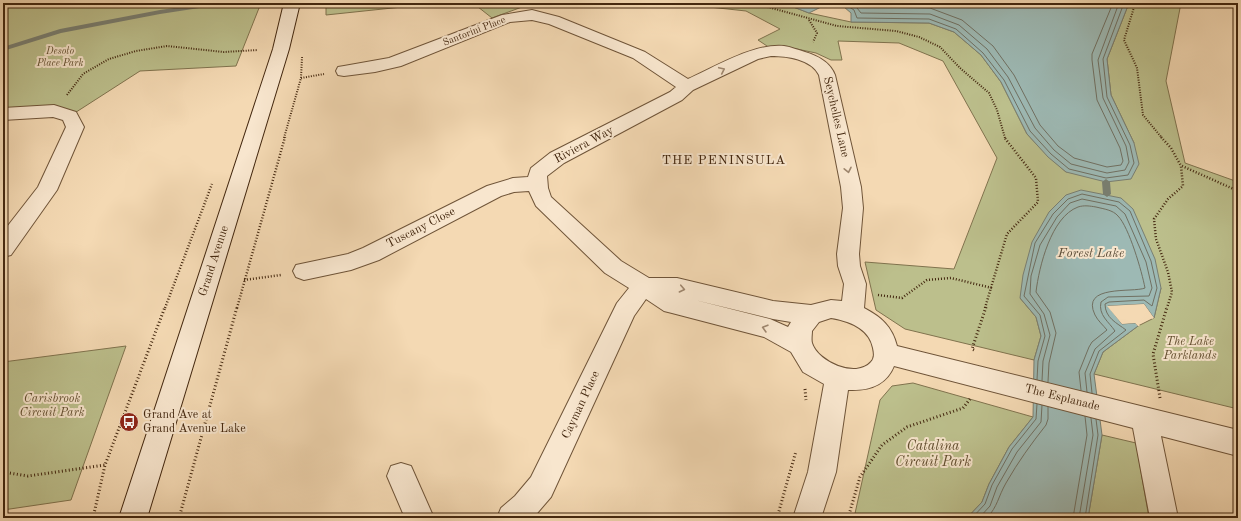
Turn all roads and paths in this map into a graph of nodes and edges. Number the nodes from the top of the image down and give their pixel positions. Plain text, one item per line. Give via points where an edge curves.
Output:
1 (753, 3) edge
2 (1137, 3) edge
3 (291, 7) edge
4 (809, 19) junction
5 (813, 41) dead end
6 (303, 56) dead end
7 (259, 57) dead end
8 (344, 71) dead end
9 (687, 86) junction
10 (54, 111) junction
11 (3, 114) edge
12 (1181, 166) junction
13 (214, 178) dead end
14 (537, 182) junction
15 (1238, 191) edge
16 (3, 249) edge
17 (304, 271) joint
18 (244, 280) junction
19 (643, 287) junction
20 (992, 288) junction
21 (853, 302) junction
22 (811, 315) junction
23 (800, 345) junction
24 (979, 352) dead end
25 (887, 354) junction
26 (837, 379) junction
27 (804, 385) dead end
28 (971, 397) dead end
29 (807, 405) dead end
30 (1148, 407) junction
31 (1238, 443) edge
32 (797, 450) dead end
33 (105, 465) junction
34 (3, 472) edge
35 (401, 476) dead end
36 (93, 518) edge
37 (133, 518) edge
38 (179, 518) edge
39 (420, 518) edge
40 (511, 518) edge
41 (777, 518) edge
42 (807, 518) edge
43 (848, 518) edge
44 (1164, 518) edge

1 - 4 path
2 - 12 path via 1124,40 1137,68 1144,115 1171,148
3 - 37 street, Grand Avenue via 282,49
4 - 5 path via 817,34
4 - 20 path via 837,26 896,31 919,37 940,47 989,93 997,110 1003,135 1036,178 1038,202 1007,234
6 - 18 path via 301,78
7 - 10 path via 262,50 224,52 167,46 129,53 108,59 83,74
8 - 9 street, Santorini Place via 395,62 506,18 532,15 554,20 639,55
9 - 14 street, Riviera Way via 676,96 557,158 538,174
9 -> 21 street, Seychelles Lane via 752,56 771,51 801,55 812,59 825,70 851,187 853,208 848,254 855,284
10 - 11 street
10 - 16 street via 70,116 75,127 48,190
12 - 15 path
12 - 30 path via 1183,186 1168,199 1154,219 1156,239 1172,292 1153,354 1160,398
13 - 33 path
14 - 17 street, Tuscany Close via 494,191 351,262
14 - 19 street via 543,201 612,267
17 - 18 path
18 - 38 path
19 -> 22 street via 677,287 773,310
23 -> 19 street via 770,329 672,304
19 - 40 street, Cayman Place via 625,310 541,487
20 - 21 path via 951,278 926,280 902,298
20 - 24 path via 972,349
21 - 22 street
21 - 25 street via 883,338
22 - 23 street via 800,328
23 - 26 street via 812,364
25 - 26 street via 880,370 862,380
25 - 30 street, The Esplanade via 1104,408
26 - 42 street via 822,472
27 - 29 path
28 - 43 path via 963,408 907,427 882,445 860,477
30 - 31 street, The Esplanade
30 - 44 street
32 - 41 path
33 - 34 path via 28,476
33 - 36 path
35 - 39 street

